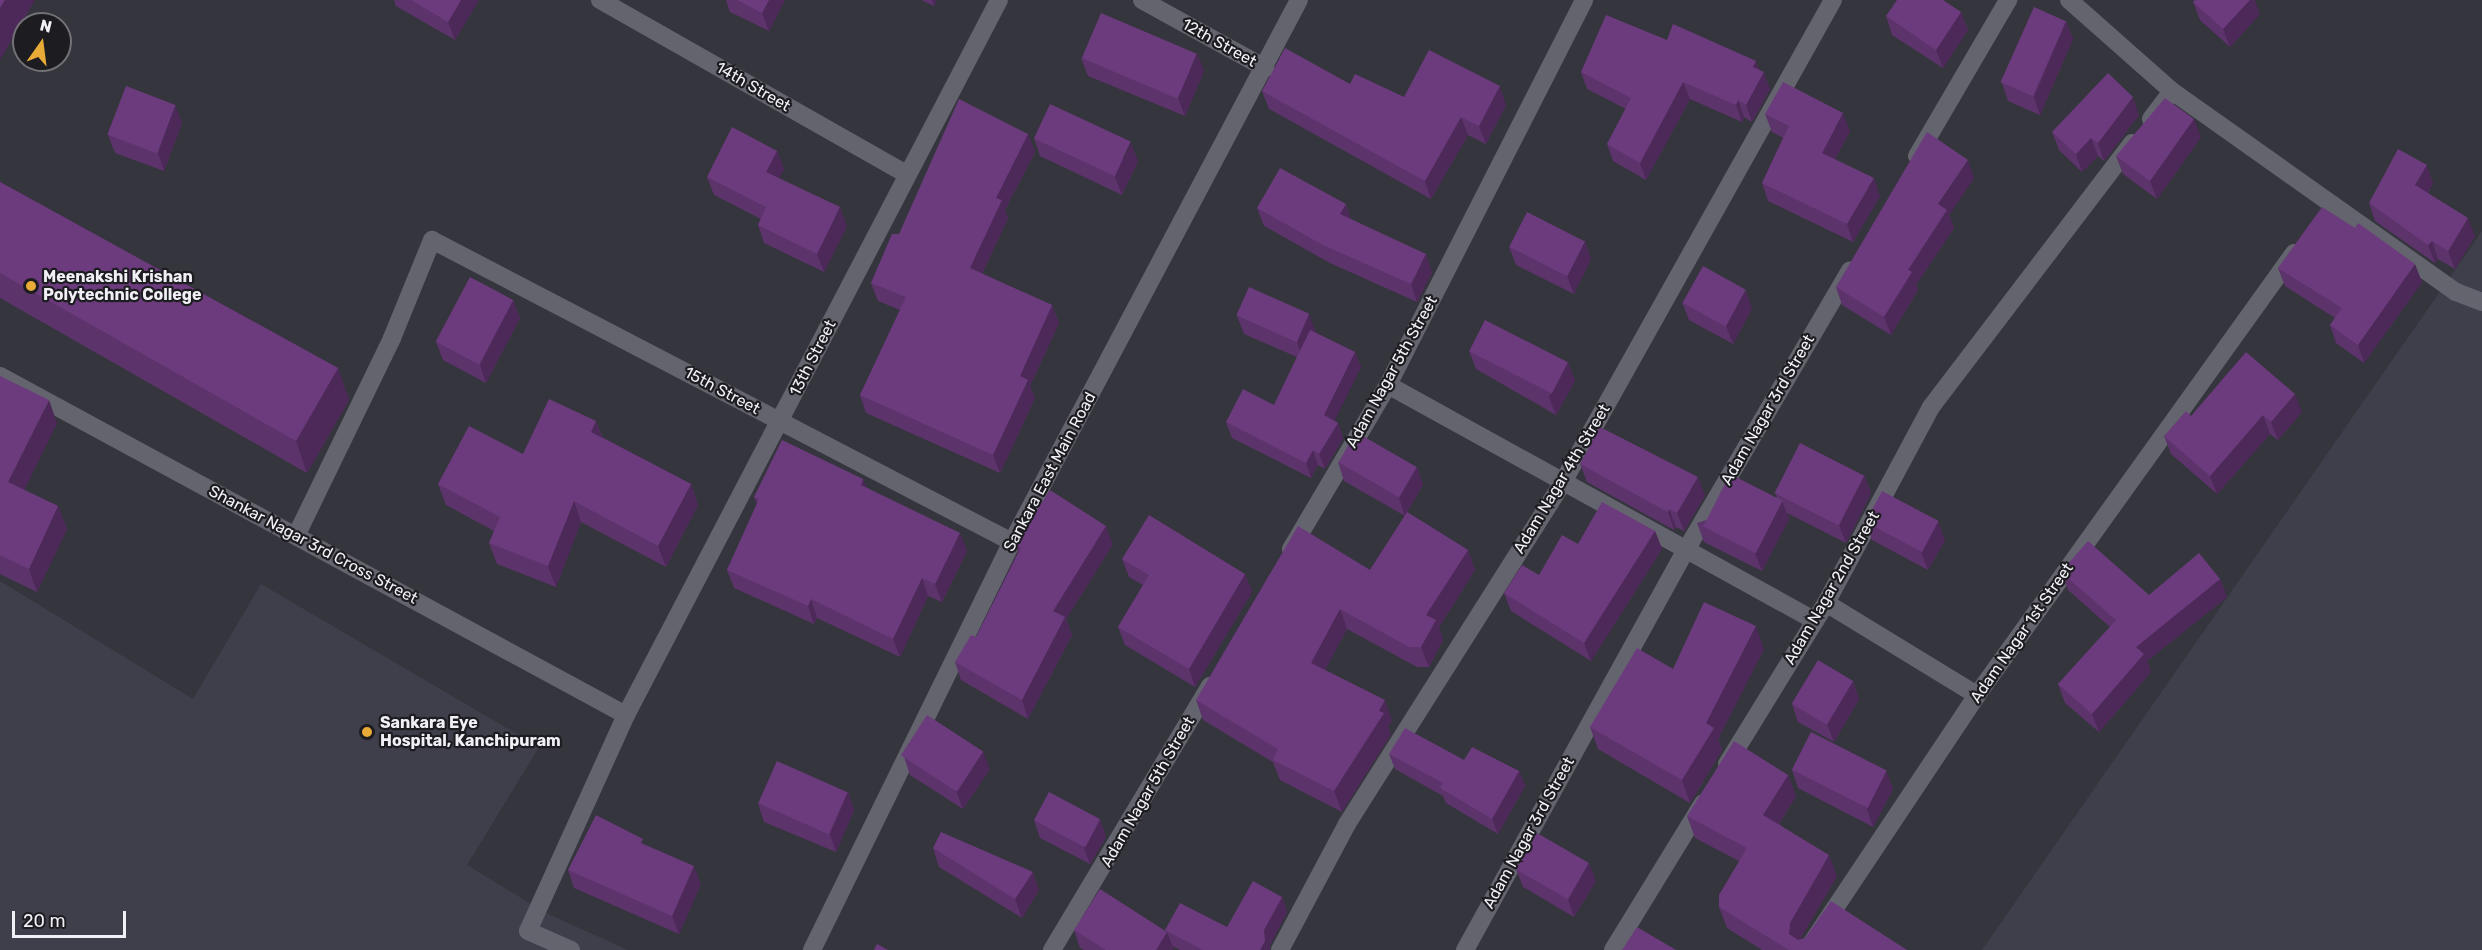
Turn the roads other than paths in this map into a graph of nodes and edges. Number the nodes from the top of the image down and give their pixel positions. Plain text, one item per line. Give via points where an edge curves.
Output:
1 (600, 0) edge
2 (999, 0) edge
3 (1142, 0) edge
4 (1299, 0) edge
5 (1584, 0) edge
6 (1833, 0) edge
7 (2008, 0) edge
8 (2069, 0) edge
9 (1266, 68) junction
10 (2172, 91) junction
11 (1907, 173) edge
12 (906, 174) junction
13 (2308, 234) edge
14 (1859, 255) edge
15 (2482, 302) edge
16 (0, 376) edge
17 (1388, 385) junction
18 (780, 421) junction
19 (1563, 482) junction
20 (296, 536) junction
21 (1012, 542) junction
22 (1686, 550) junction
23 (1280, 568) edge
24 (1826, 603) junction
25 (1815, 621) junction
26 (1220, 670) edge
27 (1977, 695) junction
28 (626, 715) junction
29 (571, 950) edge
30 (812, 950) edge
31 (1052, 950) edge
32 (1280, 950) edge
33 (1465, 950) edge
34 (1613, 950) edge
35 (1808, 950) edge

1 - 12 street, 14th Street
2 - 12 street, 13th Street
3 - 9 street, 12th Street
4 - 9 street, Sankara East Main Road
5 - 17 street, Adam Nagar 5th Street
6 - 19 street, Adam Nagar 4th Street
7 - 11 street
8 - 10 street
9 - 21 street, Sankara East Main Road
10 - 15 street via 2325,210 2456,292
10 - 24 street, Adam Nagar 2nd Street via 1931,407
12 - 18 street, 13th Street
13 - 27 street, Adam Nagar 1st Street
14 - 22 street, Adam Nagar 3rd Street
16 - 20 street, Shankar Nagar 3rd Cross Street
17 - 19 street
17 - 23 street, Adam Nagar 5th Street
18 - 20 street, 15th Street via 432,240 392,338
18 - 21 street, 15th Street
18 - 28 street, 13th Street
19 - 22 street
19 - 32 street, Adam Nagar 4th Street via 1347,824
20 - 28 street, Shankar Nagar 3rd Cross Street
21 - 30 street, Sankara East Main Road
22 - 25 street
22 - 33 street, Adam Nagar 3rd Street
24 - 25 street, Adam Nagar 2nd Street
24 - 27 street
25 - 34 street, Adam Nagar 2nd Street
26 - 31 street, Adam Nagar 5th Street
27 - 35 street, Adam Nagar 1st Street
28 - 29 street, 13th Street via 528,931

